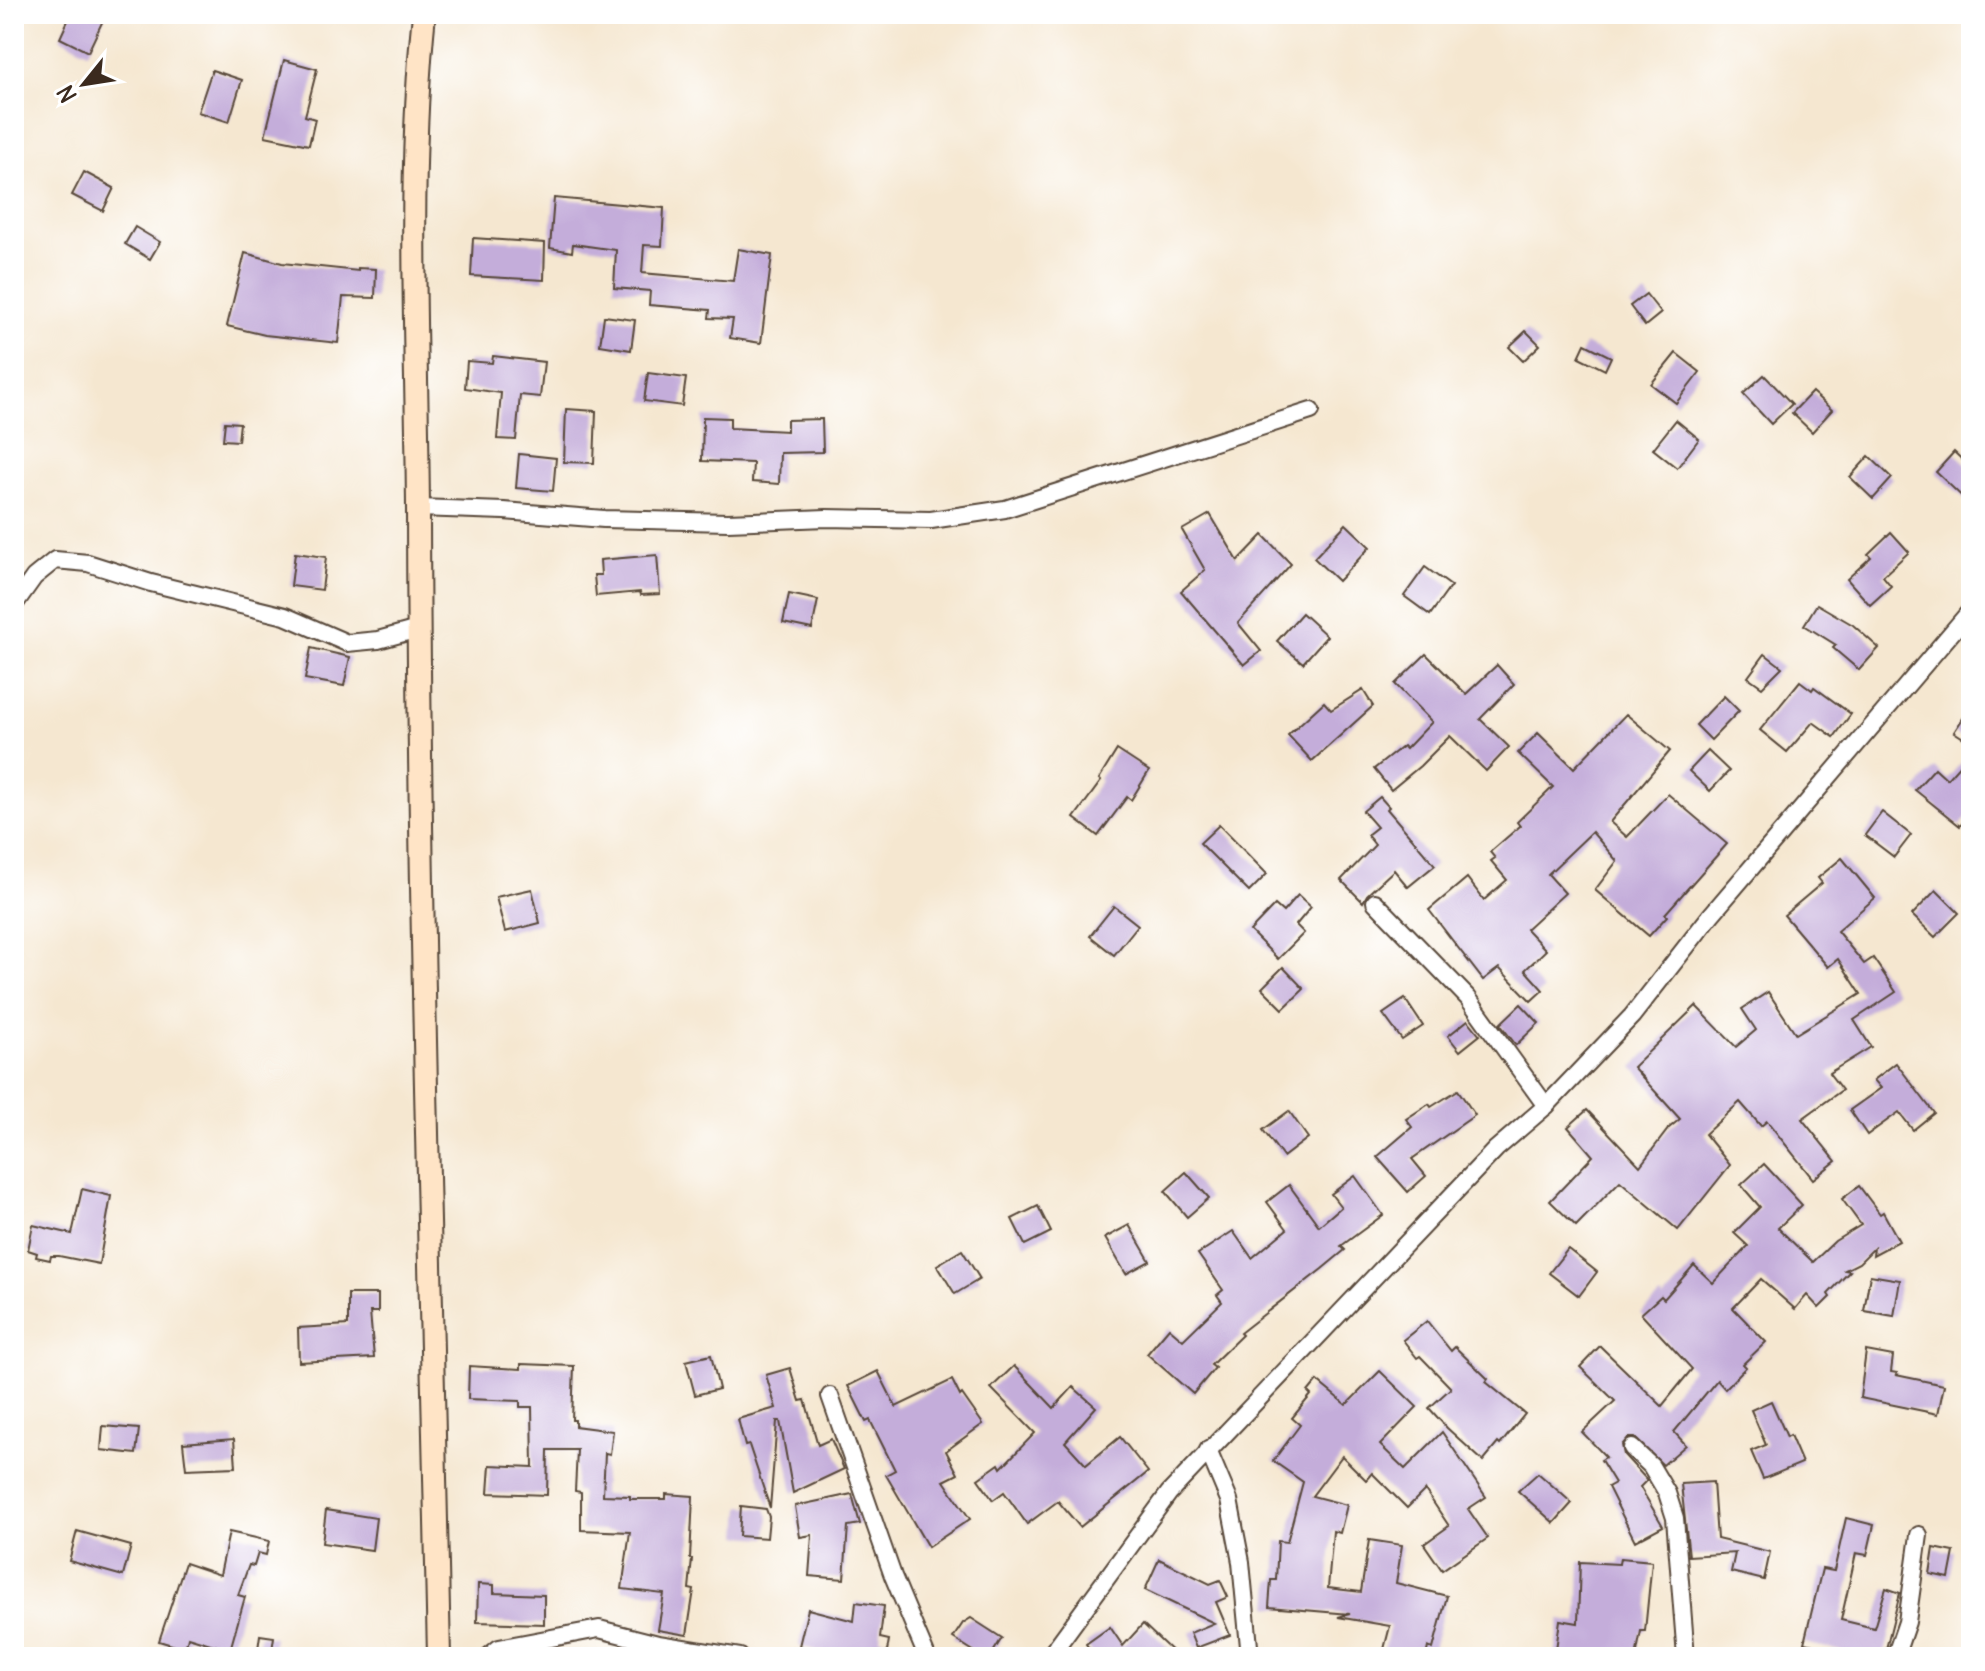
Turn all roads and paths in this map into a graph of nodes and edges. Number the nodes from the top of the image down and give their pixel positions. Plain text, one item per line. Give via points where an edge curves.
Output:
1 (424, 14) edge
2 (1311, 411) dead end
3 (418, 508) junction
4 (14, 605) edge
5 (1971, 610) edge
6 (418, 629) junction
7 (1375, 902) dead end
8 (1546, 1106) junction
9 (830, 1396) dead end
10 (1632, 1448) dead end
11 (1208, 1450) junction
12 (1919, 1535) dead end
13 (439, 1657) edge
14 (488, 1657) edge
15 (740, 1657) edge
16 (927, 1657) edge
17 (1049, 1657) edge
18 (1250, 1657) edge
19 (1686, 1657) edge
20 (1895, 1657) edge

1 - 3 main road via 414,163
2 - 3 street via 1005,509 931,520 728,522
3 - 6 main road
4 - 6 street via 34,577 55,560 88,563 285,616 347,643
5 - 8 street via 1711,915 1632,1016
6 - 13 main road
7 - 8 street via 1468,998
8 - 11 street via 1496,1149
9 - 16 street
10 - 19 street via 1651,1466 1675,1518
11 - 17 street via 1169,1493
11 - 18 street via 1229,1500
12 - 20 street via 1907,1622
14 - 15 street via 499,1648 599,1629

